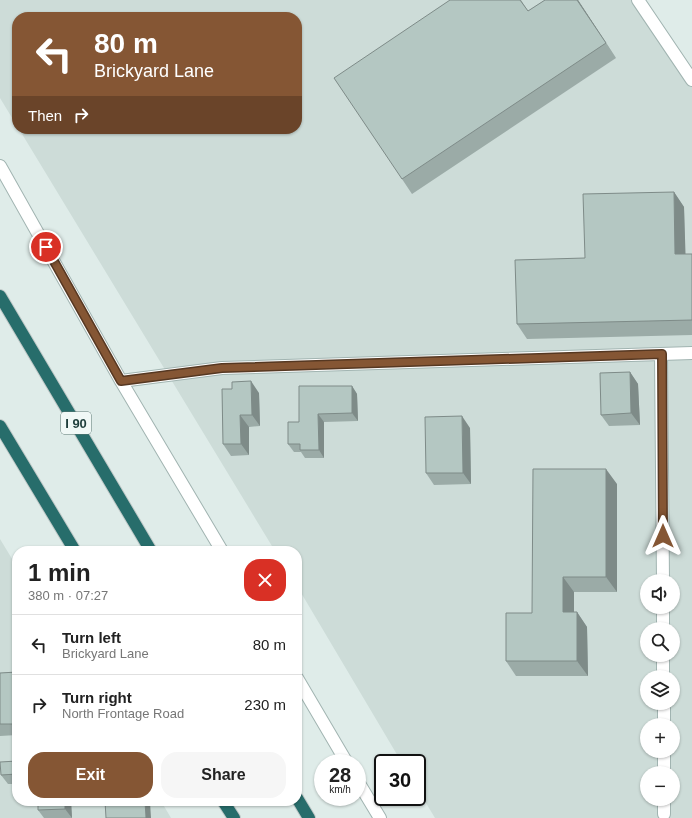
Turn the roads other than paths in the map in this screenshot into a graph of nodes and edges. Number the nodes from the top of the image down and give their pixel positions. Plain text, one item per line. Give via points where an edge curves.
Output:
1 (638, 0) edge
2 (692, 80) edge
3 (0, 166) edge
4 (0, 296) edge
5 (692, 353) edge
6 (662, 354) junction
7 (121, 381) junction
8 (0, 426) edge
9 (72, 546) edge
10 (148, 546) edge
11 (219, 546) edge
12 (663, 574) edge
13 (302, 686) edge
14 (342, 754) edge
15 (366, 795) edge
16 (226, 806) edge
17 (302, 806) edge
18 (664, 806) edge
19 (664, 814) dead end
20 (234, 818) edge
21 (309, 818) edge
22 (380, 818) edge

1 - 2 street
3 - 7 street
4 - 10 highway, I 90
5 - 6 street
6 - 7 street via 222,368
6 - 12 street
7 - 11 street
8 - 9 highway
13 - 14 street
15 - 22 street
16 - 20 highway
17 - 21 highway
18 - 19 street

